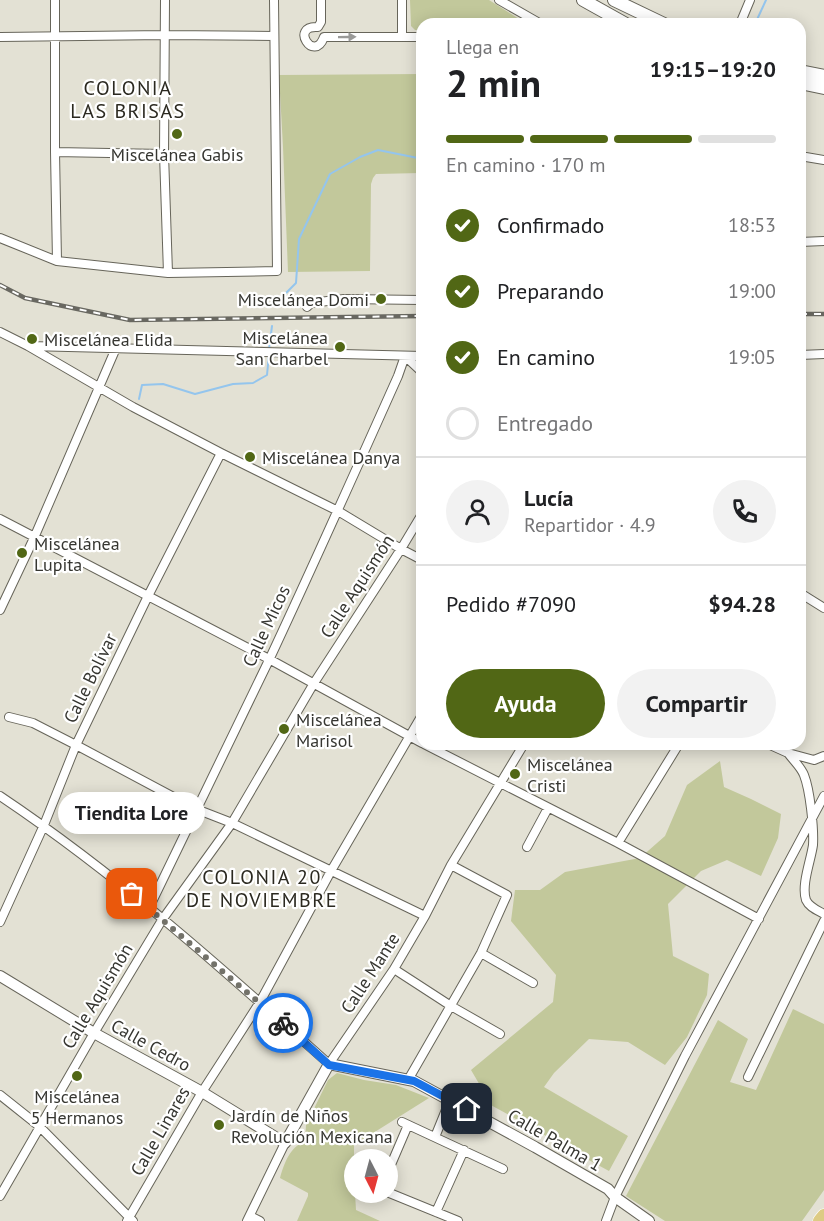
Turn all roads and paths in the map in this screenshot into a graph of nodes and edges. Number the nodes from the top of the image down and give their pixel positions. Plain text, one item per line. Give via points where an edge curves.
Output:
1 (55, 0) edge
2 (165, 0) edge
3 (274, 0) edge
4 (321, 0) edge
5 (402, 0) edge
6 (499, 0) edge
7 (583, 0) edge
8 (750, 0) edge
9 (619, 1) edge
10 (530, 18) edge
11 (614, 18) edge
12 (621, 18) edge
13 (652, 18) edge
14 (742, 18) edge
15 (165, 35) junction
16 (273, 36) junction
17 (402, 36) junction
18 (0, 37) edge
19 (55, 37) junction
20 (416, 37) edge
21 (806, 72) edge
22 (824, 76) edge
23 (806, 84) edge
24 (824, 88) edge
25 (55, 152) junction
26 (164, 154) junction
27 (806, 157) edge
28 (824, 160) edge
29 (0, 237) edge
30 (806, 240) edge
31 (821, 242) edge
32 (57, 261) junction
33 (168, 273) junction
34 (416, 300) edge
35 (307, 307) dead end
36 (0, 332) edge
37 (28, 346) junction
38 (116, 348) junction
39 (824, 354) edge
40 (806, 355) edge
41 (405, 356) junction
42 (416, 356) edge
43 (416, 366) edge
44 (99, 388) junction
45 (221, 453) junction
46 (338, 511) junction
47 (0, 519) edge
48 (416, 524) edge
49 (34, 538) junction
50 (401, 549) junction
51 (416, 557) edge
52 (148, 596) junction
53 (806, 597) edge
54 (824, 608) edge
55 (0, 610) edge
56 (269, 659) junction
57 (314, 683) junction
58 (9, 717) dead end
59 (416, 725) edge
60 (409, 736) junction
61 (416, 740) edge
62 (76, 744) junction
63 (437, 750) edge
64 (520, 750) edge
65 (675, 750) edge
66 (781, 750) edge
67 (788, 753) junction
68 (824, 756) edge
69 (501, 783) junction
70 (0, 796) edge
71 (824, 796) edge
72 (548, 808) junction
73 (196, 809) junction
74 (812, 819) junction
75 (232, 823) junction
76 (44, 825) junction
77 (618, 843) junction
78 (527, 847) dead end
79 (451, 865) junction
80 (331, 871) junction
81 (149, 908) junction
82 (824, 914) edge
83 (425, 916) junction
84 (759, 919) junction
85 (162, 920) junction
86 (824, 921) edge
87 (0, 922) edge
88 (481, 953) junction
89 (394, 969) junction
90 (0, 976) edge
91 (533, 983) dead end
92 (260, 1002) junction
93 (451, 1006) junction
94 (94, 1033) junction
95 (500, 1034) dead end
96 (329, 1065) junction
97 (748, 1077) dead end
98 (408, 1080) junction
99 (202, 1092) junction
100 (0, 1095) edge
101 (450, 1100) junction
102 (39, 1126) junction
103 (435, 1137) junction
104 (285, 1143) junction
105 (396, 1149) edge
106 (464, 1150) junction
107 (503, 1169) dead end
108 (0, 1196) edge
109 (398, 1196) edge
110 (615, 1197) junction
111 (436, 1212) junction
112 (824, 1216) edge
113 (249, 1218) edge
114 (130, 1220) edge
115 (260, 1221) edge
116 (458, 1221) edge
117 (606, 1221) edge
118 (649, 1221) edge
119 (820, 1221) edge

1 - 19 street
2 - 15 street
3 - 16 street
4 -> 17 street via 321,22 304,36 310,46 318,46 324,38
5 - 17 street
6 - 10 street
7 - 11 main road
8 - 14 street
9 - 12 street
9 - 13 main road
15 - 16 street
15 - 19 street
15 - 26 street
16 - 33 street via 277,271
17 - 20 street
18 - 19 street
19 - 25 street
21 - 22 main road
23 - 24 main road
25 - 26 street
25 - 32 street
26 - 33 street
27 - 28 street
29 - 32 street
30 - 31 street
32 - 33 street
34 - 35 street via 344,299 310,303
36 - 37 street
37 - 38 street
37 - 44 street
38 - 41 street
38 - 44 street
39 - 40 street
41 - 42 street
41 - 43 street
41 - 46 street, Calle Micos
44 - 45 street
44 - 49 street
45 - 46 street
45 - 52 street, Calle Bolívar
46 - 50 street
46 - 56 street, Calle Micos
47 - 49 street
48 - 50 street, Calle Aquismón
49 - 52 street
49 - 55 street
50 - 51 street
50 - 57 street, Calle Aquismón
52 - 56 street
52 - 62 street, Calle Bolívar
53 - 54 street
56 - 57 street
56 - 73 street, Calle Micos
57 - 60 street
57 - 75 street, Calle Aquismón
58 - 62 street via 33,723
59 - 60 street, Calle Linares
60 - 61 street
60 - 80 street, Calle Linares
62 - 73 street
62 - 76 street, Calle Bolívar
63 - 69 street
64 - 69 street, Calle Mante
65 - 77 street
66 - 67 street
67 - 68 street via 814,760
67 - 74 street via 804,774
69 - 72 street
69 - 79 street, Calle Mante
70 - 76 street
71 - 74 street
72 - 77 street
72 - 78 street
73 - 75 street
73 - 81 street, Calle Micos
74 - 82 street via 813,844 805,898
74 - 84 street
75 - 80 street
75 - 85 street, Calle Aquismón
76 - 81 street
76 - 87 street, Calle Bolívar
77 - 84 street
79 - 83 street, Calle Mante
79 - 88 street via 507,895
80 - 83 street
80 - 92 street, Calle Linares
81 - 85 street
83 - 89 street, Calle Mante
84 - 110 street
85 - 92 street
85 - 94 street, Calle Aquismón
86 - 97 street
88 - 91 street
88 - 93 street
89 - 93 street
89 - 96 street, Calle Mante
90 - 94 street, Calle Cedro
92 - 96 street
92 - 99 street, Calle Linares
93 - 95 street
93 - 98 street
94 - 99 street, Calle Cedro
94 - 102 street, Calle Aquismón
96 - 98 street, Calle Palma 1
96 - 104 street, Calle Mante
98 - 101 street, Calle Palma 1
99 - 104 street, Calle Cedro
99 - 114 street, Calle Linares
100 - 102 street
101 - 103 street
101 - 110 street, Calle Palma 1 via 608,1189
102 - 108 street, Calle Aquismón
102 - 114 street
103 - 105 street via 405,1123
103 - 106 street
104 - 113 street, Calle Mante
106 - 107 street
106 - 111 street
109 - 111 street
110 - 117 street
110 - 118 street, Calle Palma 1
111 - 116 street
112 - 119 main road
113 - 115 street

